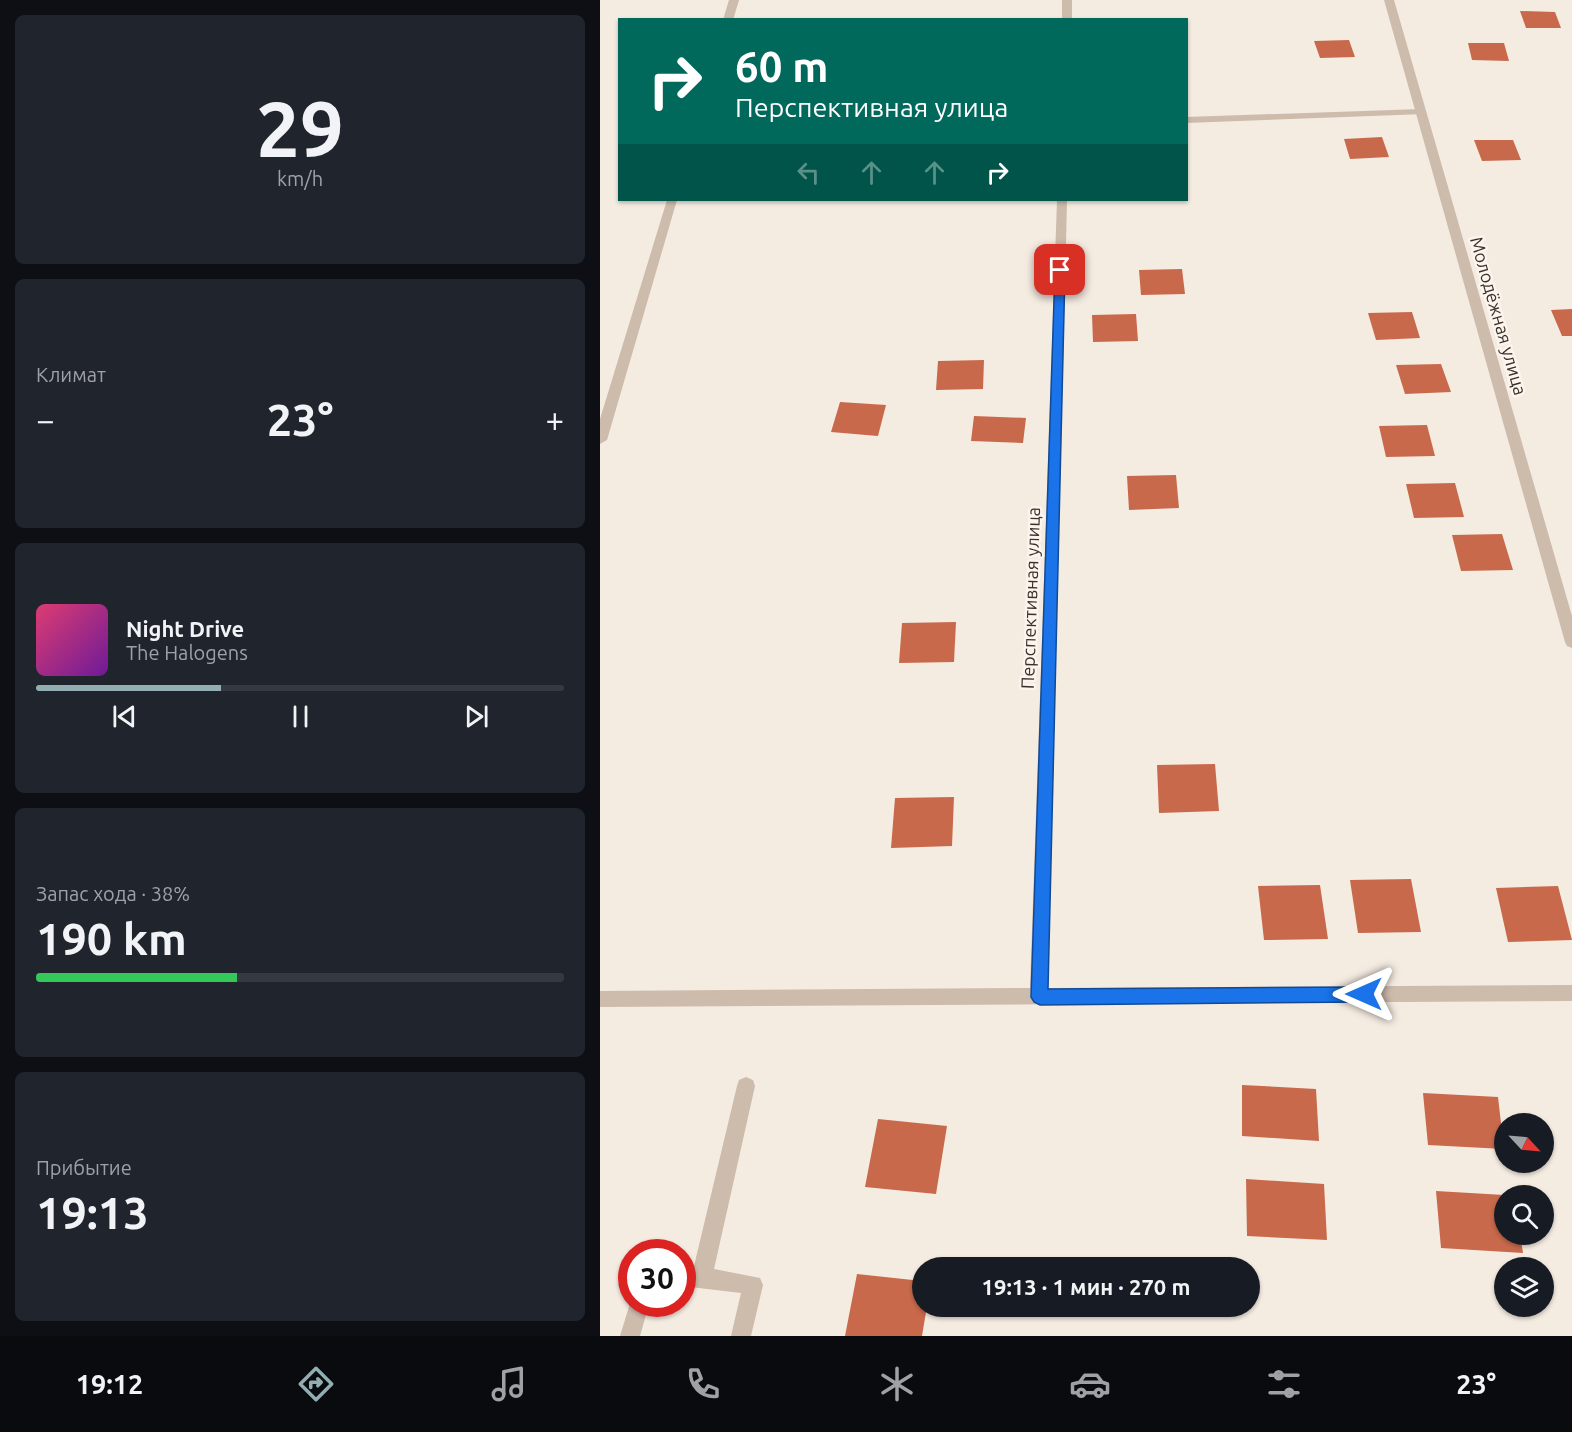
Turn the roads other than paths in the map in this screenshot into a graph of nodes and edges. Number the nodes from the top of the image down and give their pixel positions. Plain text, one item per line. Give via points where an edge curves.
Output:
1 (734, 0) edge
2 (1068, 0) edge
3 (1389, 0) edge
4 (729, 18) edge
5 (1067, 18) edge
6 (1421, 112) junction
7 (1188, 120) edge
8 (672, 201) edge
9 (1062, 201) edge
10 (600, 440) edge
11 (1572, 642) edge
12 (1572, 993) edge
13 (1040, 997) junction
14 (600, 999) edge
15 (746, 1086) dead end
16 (696, 1263) edge
17 (696, 1278) edge
18 (635, 1317) edge
19 (630, 1336) edge
20 (741, 1336) edge

1 - 4 street
2 - 5 street
3 - 6 street, Молодёжная улица
6 - 7 street
6 - 11 street, Молодёжная улица
8 - 10 street
9 - 13 street, Перспективная улица
12 - 13 street
13 - 14 street
15 - 16 street
17 - 20 street via 753,1285
18 - 19 street

